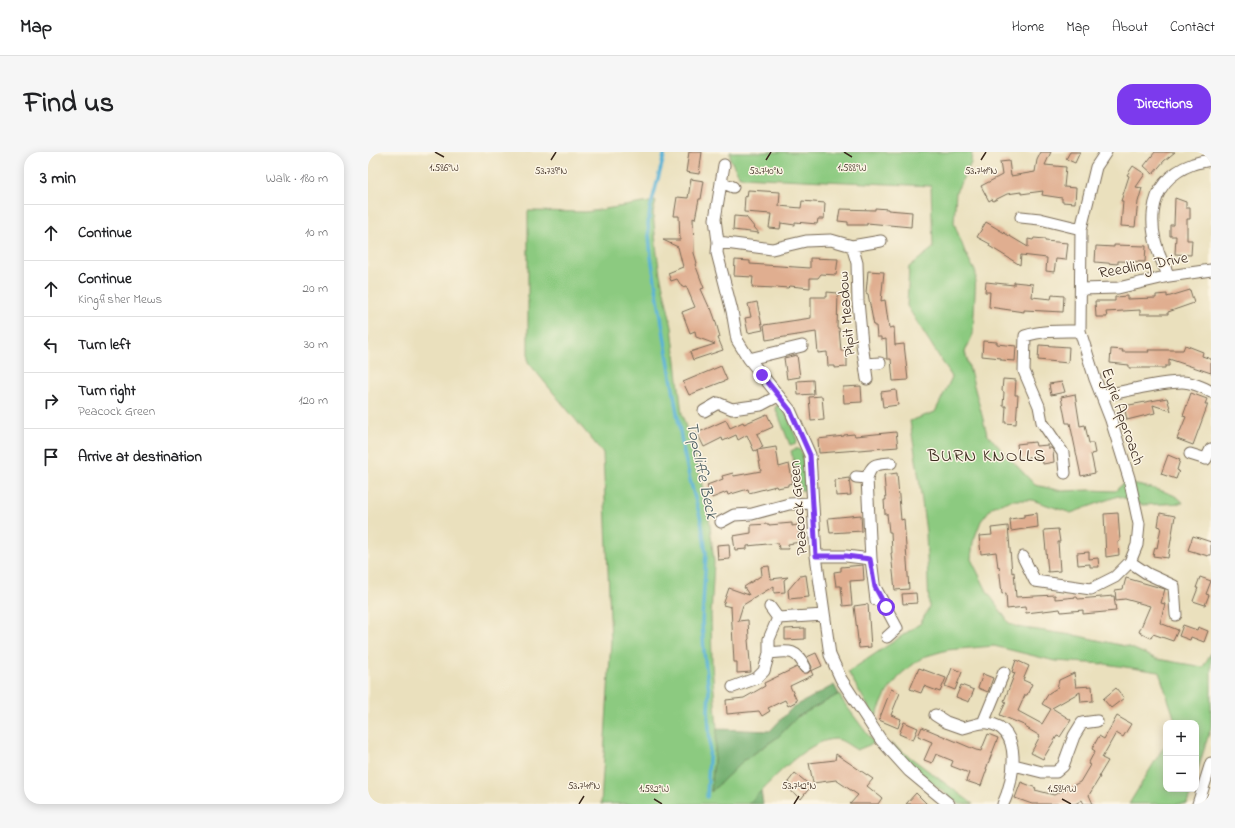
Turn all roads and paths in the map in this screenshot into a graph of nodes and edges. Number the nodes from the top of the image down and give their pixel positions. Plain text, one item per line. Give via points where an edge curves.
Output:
1 (1106, 152) edge
2 (1211, 160) edge
3 (724, 165) dead end
4 (721, 182) junction
5 (733, 187) dead end
6 (1021, 217) dead end
7 (1081, 229) junction
8 (881, 241) dead end
9 (718, 242) junction
10 (852, 246) junction
11 (1211, 270) edge
12 (1169, 276) junction
13 (1081, 289) junction
14 (1080, 331) junction
15 (802, 346) dead end
16 (749, 359) junction
17 (880, 363) dead end
18 (865, 364) junction
19 (867, 379) dead end
20 (1211, 392) edge
21 (1102, 395) junction
22 (778, 396) junction
23 (704, 411) dead end
24 (1211, 449) edge
25 (1190, 454) dead end
26 (891, 463) dead end
27 (1065, 473) dead end
28 (813, 503) junction
29 (722, 522) dead end
30 (816, 556) junction
31 (1023, 557) dead end
32 (870, 559) junction
33 (1130, 562) junction
34 (875, 587) junction
35 (876, 600) dead end
36 (770, 608) dead end
37 (824, 614) junction
38 (1176, 615) dead end
39 (778, 618) junction
40 (887, 637) dead end
41 (769, 653) junction
42 (806, 667) dead end
43 (1004, 672) dead end
44 (733, 687) dead end
45 (935, 715) dead end
46 (1097, 721) dead end
47 (982, 723) junction
48 (1211, 763) edge
49 (1014, 766) junction
50 (948, 804) edge
51 (1003, 804) edge
52 (1198, 804) edge

1 - 7 street, Eyrie Approach via 1096,167
2 - 12 street via 1193,164 1178,172 1165,183 1157,196 1152,213 1152,230 1162,264
3 - 4 street, Peacock Green
4 - 5 street
4 - 9 street, Peacock Green via 715,219
6 - 7 street
7 - 13 street, Eyrie Approach
8 - 10 street
9 - 10 street via 772,250 806,241 831,240
9 - 16 street, Peacock Green via 717,253 738,340
10 - 18 street, Pipit Meadow via 857,263 858,301
11 - 12 street, Reedling Drive
12 - 13 street, Reedling Drive via 1118,288
13 - 14 street, Eyrie Approach
14 - 21 street, Eyrie Approach
14 - 27 street via 1021,335 1024,371 1042,422 1063,453
15 - 16 street
16 - 22 street, Peacock Green
17 - 18 street
18 - 19 street, Pipit Meadow
20 - 21 street via 1206,388 1183,382
21 - 33 street, Eyrie Approach via 1129,478 1139,524 1137,545
22 - 23 street via 761,405 732,408 718,403
22 - 28 street, Peacock Green via 790,410 810,455
24 - 25 street via 1206,459
26 - 32 street via 876,464 861,477
28 - 29 street via 789,504 752,514 734,515
28 - 30 street, Peacock Green
30 - 32 street
30 - 37 street, Peacock Green
31 - 33 street, Eyrie Approach via 1035,582 1091,589 1115,576
32 - 34 street
33 - 38 street via 1148,574 1175,584
34 - 35 street
34 - 40 street via 897,628
36 - 39 street
37 - 39 street
37 - 50 street, Peacock Green via 830,655 854,700 881,740 909,771
39 - 41 street via 769,639
41 - 42 street via 795,653
41 - 44 street via 764,671 757,678
43 - 47 street
45 - 47 street via 963,728
46 - 49 street via 1082,723 1074,736 1063,766 1056,772
47 - 49 street via 997,725 1006,731
48 - 52 street
49 - 51 street via 1008,794

